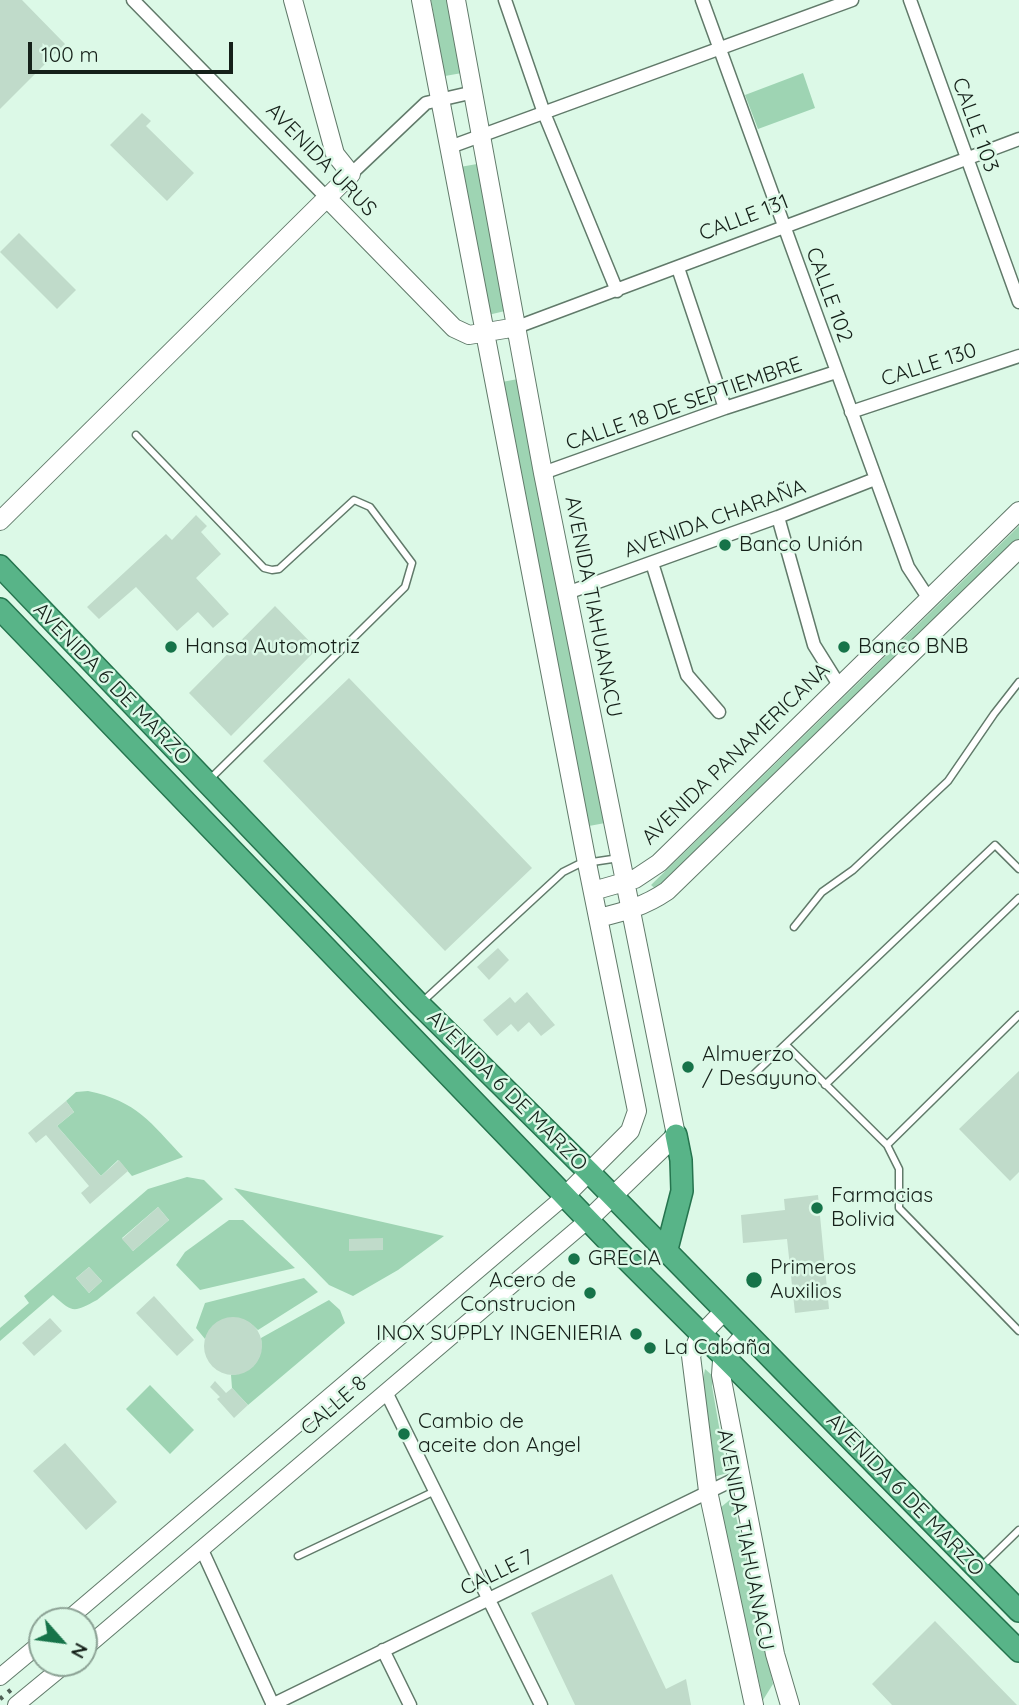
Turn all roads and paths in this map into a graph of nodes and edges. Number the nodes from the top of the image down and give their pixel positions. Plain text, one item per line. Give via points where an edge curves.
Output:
1 (133, 0) edge
2 (293, 0) edge
3 (421, 0) edge
4 (456, 0) edge
5 (505, 0) edge
6 (702, 0) edge
7 (852, 0) edge
8 (910, 0) edge
9 (720, 48) junction
10 (474, 92) junction
11 (440, 99) junction
12 (544, 113) junction
13 (482, 136) junction
14 (1019, 139) edge
15 (450, 147) junction
16 (967, 159) junction
17 (351, 174) junction
18 (326, 197) junction
19 (784, 227) junction
20 (678, 268) junction
21 (617, 291) junction
22 (1019, 302) edge
23 (517, 327) junction
24 (484, 333) junction
25 (1019, 356) edge
26 (836, 372) junction
27 (725, 408) junction
28 (851, 412) junction
29 (136, 435) dead end
30 (543, 473) junction
31 (875, 479) junction
32 (1019, 511) edge
33 (778, 517) junction
34 (0, 521) edge
35 (1019, 549) edge
36 (652, 563) junction
37 (0, 566) edge
38 (567, 593) junction
39 (929, 599) junction
40 (0, 609) edge
41 (1019, 682) edge
42 (839, 685) junction
43 (719, 712) dead end
44 (206, 782) junction
45 (619, 858) junction
46 (587, 863) junction
47 (1019, 869) edge
48 (624, 883) junction
49 (593, 891) junction
50 (1019, 898) edge
51 (631, 910) junction
52 (598, 918) junction
53 (794, 926) dead end
54 (419, 1004) junction
55 (1019, 1015) edge
56 (786, 1045) junction
57 (751, 1077) dead end
58 (825, 1085) junction
59 (676, 1135) junction
60 (887, 1145) junction
61 (589, 1172) junction
62 (565, 1196) junction
63 (613, 1198) junction
64 (588, 1220) junction
65 (666, 1253) junction
66 (724, 1311) junction
67 (1019, 1331) edge
68 (746, 1333) junction
69 (702, 1334) junction
70 (725, 1356) junction
71 (386, 1392) junction
72 (739, 1477) junction
73 (437, 1490) junction
74 (708, 1491) junction
75 (1019, 1530) edge
76 (202, 1550) junction
77 (299, 1556) dead end
78 (979, 1570) junction
79 (489, 1598) junction
80 (83, 1607) edge
81 (1019, 1611) edge
82 (98, 1637) edge
83 (383, 1650) junction
84 (1019, 1651) edge
85 (28, 1654) edge
86 (0, 1677) edge
87 (51, 1677) edge
88 (19, 1704) edge
89 (273, 1705) edge
90 (410, 1705) edge
91 (541, 1705) edge
92 (754, 1705) edge
93 (790, 1705) edge

1 - 18 street, AVENIDA URUS
2 - 17 main road via 335,154
3 - 11 main road
4 - 10 main road, AVENIDA TIAHUANACU
5 - 12 street
6 - 9 street, CALLE 102
7 - 9 street
8 - 16 street, CALLE 103
9 - 12 street
9 - 19 street, CALLE 102
10 - 11 street
10 - 13 main road, AVENIDA TIAHUANACU
11 - 15 main road
11 - 17 street via 426,103
12 - 13 street
12 - 21 street
13 - 15 street
13 - 23 main road, AVENIDA TIAHUANACU
14 - 16 street, CALLE 131
15 - 24 main road
16 - 19 street, CALLE 131
16 - 22 street, CALLE 103
17 - 18 main road
18 - 24 main road, AVENIDA URUS via 454,328 469,335
18 - 34 main road
19 - 20 street, CALLE 131
19 - 26 street, CALLE 102
20 - 21 street, CALLE 131
20 - 27 street
21 - 23 street, CALLE 131
23 - 24 main road, CALLE 131
23 - 30 main road, AVENIDA TIAHUANACU
24 - 46 main road
25 - 28 street, CALLE 130
26 - 27 street, CALLE 18 DE SEPTIEMBRE
26 - 28 street, CALLE 102
27 - 30 street, CALLE 18 DE SEPTIEMBRE
28 - 31 street, CALLE 102
29 - 44 lane via 264,568 279,569 354,500 370,507 412,563 405,587
30 - 38 main road, AVENIDA TIAHUANACU
31 - 33 street, AVENIDA CHARAÑA
31 - 39 street, CALLE 102 via 908,567
32 - 39 main road, AVENIDA PANAMERICANA
33 - 36 street, AVENIDA CHARAÑA
33 - 42 street via 814,645
35 - 51 main road via 667,891
36 - 38 street, AVENIDA CHARAÑA
36 - 43 street via 687,675
37 - 44 highway, AVENIDA 6 DE MARZO
38 - 45 main road, AVENIDA TIAHUANACU
39 - 42 main road, AVENIDA PANAMERICANA
40 - 62 highway, AVENIDA 6 DE MARZO
41 - 53 lane via 948,781 853,870 822,892
42 - 48 main road, AVENIDA PANAMERICANA via 659,863
44 - 54 highway, AVENIDA 6 DE MARZO
45 - 46 lane
45 - 48 main road, AVENIDA TIAHUANACU
46 - 49 main road
46 - 54 lane via 563,872
47 - 56 lane via 995,845
48 - 49 main road, AVENIDA PANAMERICANA
48 - 51 main road, AVENIDA TIAHUANACU
49 - 52 main road
50 - 58 lane
51 - 52 main road
51 - 59 main road, AVENIDA TIAHUANACU
52 - 61 main road via 637,1111 630,1132
54 - 61 highway, AVENIDA 6 DE MARZO
55 - 60 lane
56 - 57 lane
56 - 58 lane
58 - 60 lane
59 - 63 main road
59 - 65 highway via 682,1191
60 - 67 lane via 900,1168 899,1208
61 - 62 main road, CALLE 8
61 - 63 highway, AVENIDA 6 DE MARZO
62 - 64 highway, AVENIDA 6 DE MARZO
62 - 80 street, CALLE 8
63 - 64 main road, CALLE 8
63 - 65 highway, AVENIDA 6 DE MARZO
64 - 69 highway, AVENIDA 6 DE MARZO
64 - 71 street, CALLE 8
65 - 66 highway, AVENIDA 6 DE MARZO
66 - 68 highway, AVENIDA 6 DE MARZO
66 - 69 main road, AVENIDA TIAHUANACU
68 - 70 main road
68 - 78 highway, AVENIDA 6 DE MARZO
69 - 70 highway, AVENIDA 6 DE MARZO
69 - 74 main road, AVENIDA TIAHUANACU via 691,1356
70 - 72 main road, AVENIDA TIAHUANACU via 720,1367
70 - 84 highway, AVENIDA 6 DE MARZO
71 - 73 street
71 - 76 street, CALLE 8
72 - 74 street, CALLE 7
72 - 93 main road, AVENIDA TIAHUANACU via 775,1654
73 - 77 lane
73 - 79 street
74 - 79 street, CALLE 7
74 - 92 main road, AVENIDA TIAHUANACU
75 - 78 lane
76 - 82 street, CALLE 8
76 - 89 street
78 - 81 highway, AVENIDA 6 DE MARZO
79 - 83 street, CALLE 7
79 - 91 street
83 - 89 street, CALLE 7
83 - 90 street
85 - 86 street
87 - 88 street

